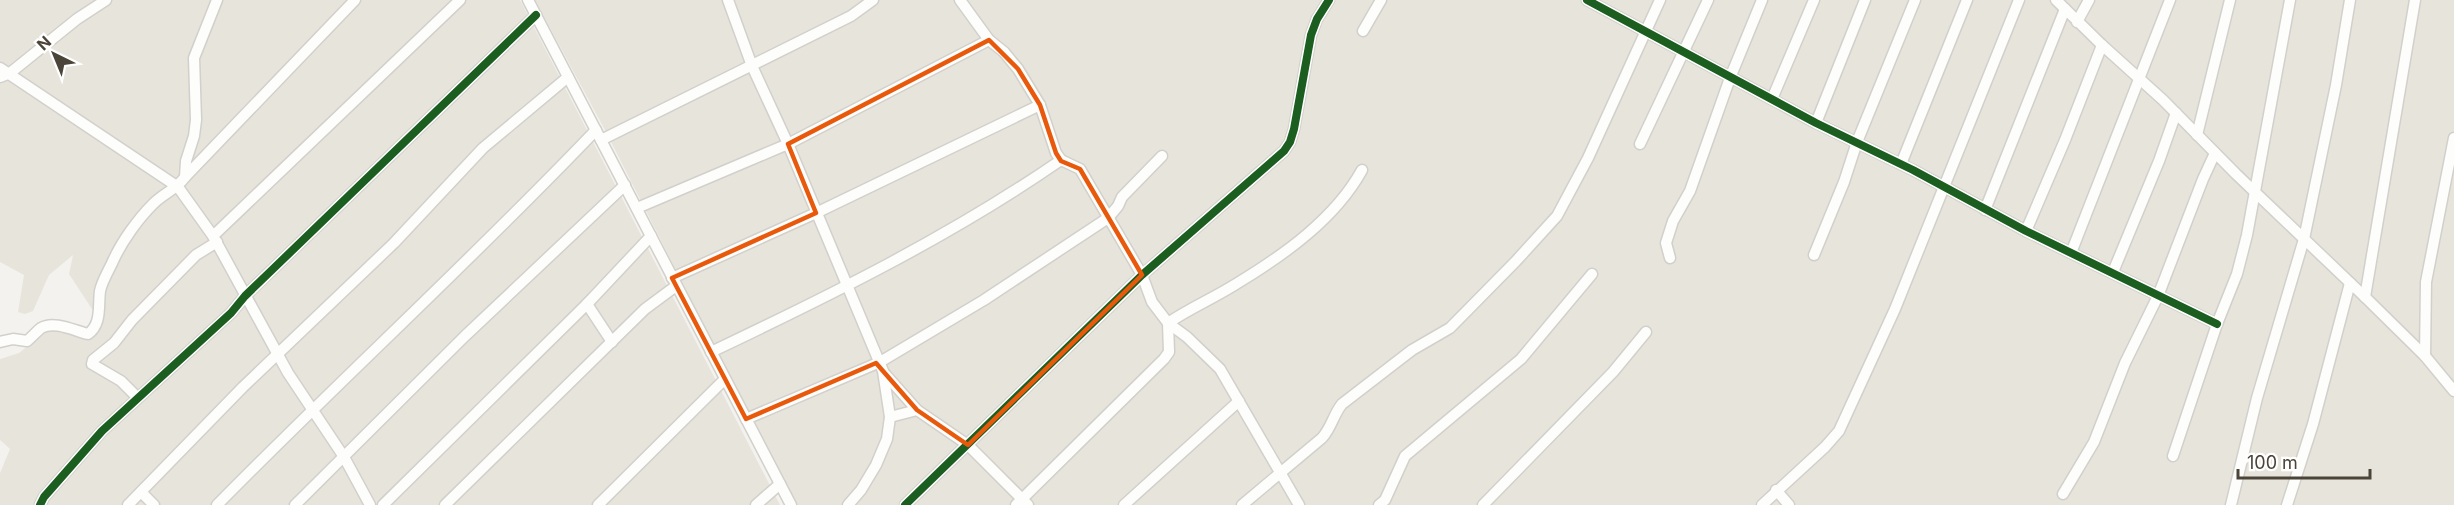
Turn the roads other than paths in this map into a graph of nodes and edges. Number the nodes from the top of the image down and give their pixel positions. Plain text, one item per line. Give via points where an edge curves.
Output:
1 (106, 0) edge
2 (217, 0) edge
3 (356, 0) edge
4 (460, 0) edge
5 (528, 0) edge
6 (873, 0) edge
7 (960, 0) edge
8 (1329, 0) edge
9 (1381, 0) edge
10 (1660, 0) edge
11 (1708, 0) edge
12 (1762, 0) edge
13 (1814, 0) edge
14 (1865, 0) edge
15 (1915, 0) edge
16 (1967, 0) edge
17 (2019, 0) edge
18 (2056, 0) edge
19 (2089, 0) edge
20 (2170, 0) edge
21 (2230, 0) edge
22 (2290, 0) edge
23 (2350, 0) edge
24 (2415, 0) edge
25 (730, 2) edge
26 (1593, 2) edge
27 (2066, 9) junction
28 (536, 15) junction
29 (2077, 22) junction
30 (1363, 32) dead end
31 (1647, 32) junction
32 (989, 40) junction
33 (2102, 45) junction
34 (1684, 52) junction
35 (752, 66) junction
36 (3, 73) edge
37 (568, 77) junction
38 (1730, 78) junction
39 (2140, 79) junction
40 (1772, 99) junction
41 (1040, 105) junction
42 (2176, 113) junction
43 (1816, 123) junction
44 (599, 135) junction
45 (2197, 135) junction
46 (2454, 138) edge
47 (1857, 142) junction
48 (788, 144) junction
49 (1640, 144) dead end
50 (2216, 153) junction
51 (1162, 156) dead end
52 (1060, 160) junction
53 (1900, 164) junction
54 (1362, 170) dead end
55 (185, 177) junction
56 (625, 185) junction
57 (178, 187) junction
58 (1944, 187) junction
59 (2254, 191) junction
60 (637, 208) junction
61 (1985, 210) junction
62 (816, 213) junction
63 (1108, 218) junction
64 (2026, 231) junction
65 (651, 236) junction
66 (215, 239) junction
67 (2304, 239) junction
68 (2071, 253) junction
69 (1814, 255) dead end
70 (1670, 258) dead end
71 (2113, 272) junction
72 (1592, 274) dead end
73 (1142, 275) junction
74 (674, 282) junction
75 (2350, 282) junction
76 (848, 286) junction
77 (245, 296) junction
78 (2158, 296) junction
79 (2365, 297) junction
80 (587, 304) junction
81 (1168, 323) junction
82 (2217, 324) junction
83 (1646, 332) dead end
84 (0, 342) edge
85 (612, 342) junction
86 (711, 352) junction
87 (279, 354) junction
88 (2425, 356) junction
89 (882, 366) junction
90 (725, 379) junction
91 (2454, 391) edge
92 (138, 398) junction
93 (1239, 401) junction
94 (312, 409) junction
95 (917, 410) junction
96 (890, 417) junction
97 (746, 419) junction
98 (968, 445) junction
99 (2173, 456) dead end
100 (344, 457) junction
101 (1280, 472) junction
102 (780, 484) junction
103 (1776, 490) junction
104 (141, 492) junction
105 (2063, 494) dead end
106 (452, 503) edge
107 (603, 503) edge
108 (1022, 503) edge
109 (39, 505) edge
110 (128, 505) edge
111 (154, 505) edge
112 (217, 505) edge
113 (295, 505) edge
114 (370, 505) edge
115 (382, 505) edge
116 (756, 505) edge
117 (790, 505) edge
118 (848, 505) edge
119 (905, 505) edge
120 (1124, 505) edge
121 (1242, 505) edge
122 (1299, 505) edge
123 (1379, 505) edge
124 (1483, 505) edge
125 (1762, 505) edge
126 (1789, 505) edge
127 (2231, 505) edge
128 (2287, 505) edge

1 - 36 street
2 - 55 street via 194,58 196,120
3 - 55 street
4 - 66 street via 356,97
5 - 28 street
6 - 35 street via 851,16
7 - 32 street
8 - 73 street via 1311,35 1290,142
9 - 30 street
10 - 31 street
11 - 34 street
12 - 38 street
13 - 40 street
14 - 43 street
15 - 47 street
16 - 53 street
17 - 58 street
18 - 27 street
19 - 29 street
20 - 39 street
21 - 45 street
22 - 59 street
23 - 67 street
24 - 79 street
25 - 35 street
26 - 31 street
27 - 29 street
27 - 61 street
28 - 37 street
28 - 77 street
29 - 33 street
31 - 34 street
31 - 101 street via 1557,216 1450,328 1412,350 1342,404 1322,438
32 - 41 street via 1018,69
32 - 48 street
33 - 39 street
33 - 64 street
34 - 38 street
34 - 49 street
35 - 44 street
35 - 48 street
36 - 57 street
37 - 44 street
37 - 87 street via 483,148 394,243
38 - 40 street
38 - 70 street via 1690,191 1673,221 1666,243
39 - 42 street
39 - 68 street
40 - 43 street
41 - 52 street
41 - 62 street
42 - 45 street
42 - 71 street
43 - 47 street
44 - 56 street
44 - 94 street
45 - 50 street
46 - 88 street via 2426,282
47 - 53 street
47 - 69 street
48 - 60 street
48 - 62 street
50 - 59 street
50 - 78 street
51 - 63 street via 1122,197
52 - 63 street via 1080,169
52 - 76 street via 994,205
53 - 58 street
54 - 81 street via 1351,189 1322,221 1285,252
55 - 57 street
56 - 60 street
56 - 100 street
57 - 66 street
57 - 84 street via 153,204 118,250 101,286 98,319 91,333 47,326 27,341
58 - 61 street
58 - 103 street via 1895,309 1839,431
59 - 67 street
59 - 82 street via 2240,264
60 - 65 street
61 - 64 street
62 - 74 street
62 - 76 street
63 - 73 street
63 - 89 street
64 - 68 street
65 - 74 street
65 - 80 street
66 - 77 street
66 - 92 street via 93,360 96,368 121,381
67 - 75 street
67 - 127 street via 2257,398
68 - 71 street
71 - 78 street
72 - 123 street via 1521,359 1405,456
73 - 81 street via 1152,302
73 - 98 street
74 - 85 street
74 - 86 street
75 - 79 street
75 - 128 street
76 - 86 street
76 - 89 street
77 - 87 street
77 - 92 street
78 - 82 street
78 - 105 street via 2125,363 2094,442
79 - 88 street
80 - 85 street
80 - 115 street
81 - 93 street via 1220,369
81 - 108 street via 1169,352
82 - 99 street
83 - 124 street via 1613,372
85 - 106 street
86 - 90 street
87 - 94 street
87 - 104 street
88 - 91 street
89 - 95 street
89 - 96 street
89 - 97 street
90 - 97 street
90 - 107 street
92 - 109 street via 102,431
93 - 101 street
93 - 120 street
94 - 100 street
94 - 112 street
95 - 96 street
95 - 98 street
96 - 118 street via 887,439 876,465
97 - 102 street
98 - 108 street
98 - 119 street
100 - 113 street
100 - 114 street
101 - 121 street
101 - 122 street
102 - 116 street
102 - 117 street
103 - 125 street
103 - 126 street
104 - 110 street
104 - 111 street

